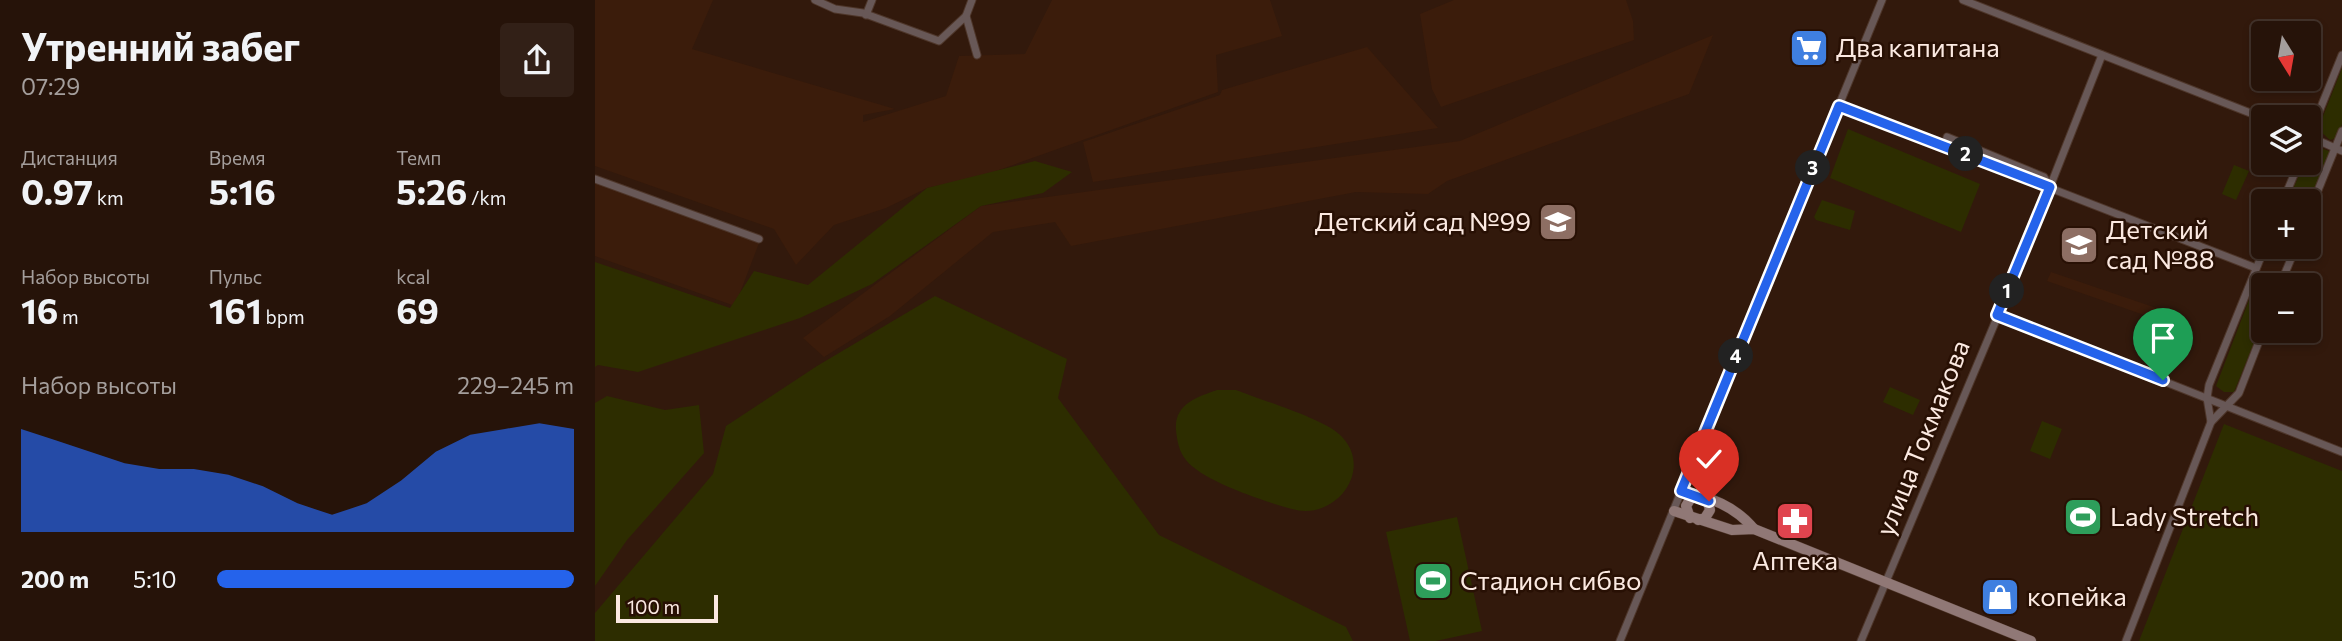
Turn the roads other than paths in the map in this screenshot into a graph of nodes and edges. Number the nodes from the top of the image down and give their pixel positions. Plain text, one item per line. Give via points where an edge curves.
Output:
1 (815, 0) edge
2 (872, 0) edge
3 (972, 0) edge
4 (1882, 0) edge
5 (1963, 0) edge
6 (866, 15) junction
7 (966, 16) junction
8 (977, 55) dead end
9 (2102, 55) junction
10 (2342, 55) edge
11 (1839, 106) junction
12 (2321, 107) edge
13 (2251, 113) edge
14 (2342, 131) edge
15 (1947, 137) dead end
16 (2321, 142) edge
17 (2339, 149) edge
18 (595, 179) edge
19 (2050, 187) junction
20 (2320, 189) edge
21 (759, 239) dead end
22 (2260, 259) edge
23 (2256, 268) junction
24 (1997, 315) junction
25 (2258, 343) edge
26 (2207, 398) junction
27 (2227, 406) junction
28 (2211, 422) junction
29 (2342, 452) edge
30 (1681, 491) junction
31 (1703, 496) junction
32 (1674, 511) junction
33 (1694, 519) junction
34 (1754, 529) junction
35 (1886, 582) junction
36 (1620, 641) edge
37 (1861, 641) edge
38 (2031, 641) edge
39 (2126, 641) edge

1 - 6 street
2 - 6 street
3 - 7 street
4 - 11 street
5 - 9 street
6 - 7 street via 939,41
7 - 8 street
9 - 13 street
9 - 19 street, улица Токмакова
10 - 12 street
11 - 19 street
11 - 30 street
14 - 17 street
15 - 19 street via 2043,177
16 - 17 street
17 - 20 street
18 - 21 street
19 - 23 street
19 - 24 street, улица Токмакова
22 - 23 street
23 - 26 street
24 - 26 street
24 - 35 street, улица Токмакова
25 - 27 street via 2239,393
26 - 27 street
26 - 28 street
27 - 28 street
27 - 29 street
28 - 39 street
30 - 31 street
30 - 32 street
31 - 33 street via 1710,510 1705,518
31 - 33 street via 1691,498 1686,506
31 - 34 street via 1742,514
32 - 33 street
32 - 36 street
33 - 34 street via 1732,530
34 - 35 street
35 - 37 street, улица Токмакова
35 - 38 street

